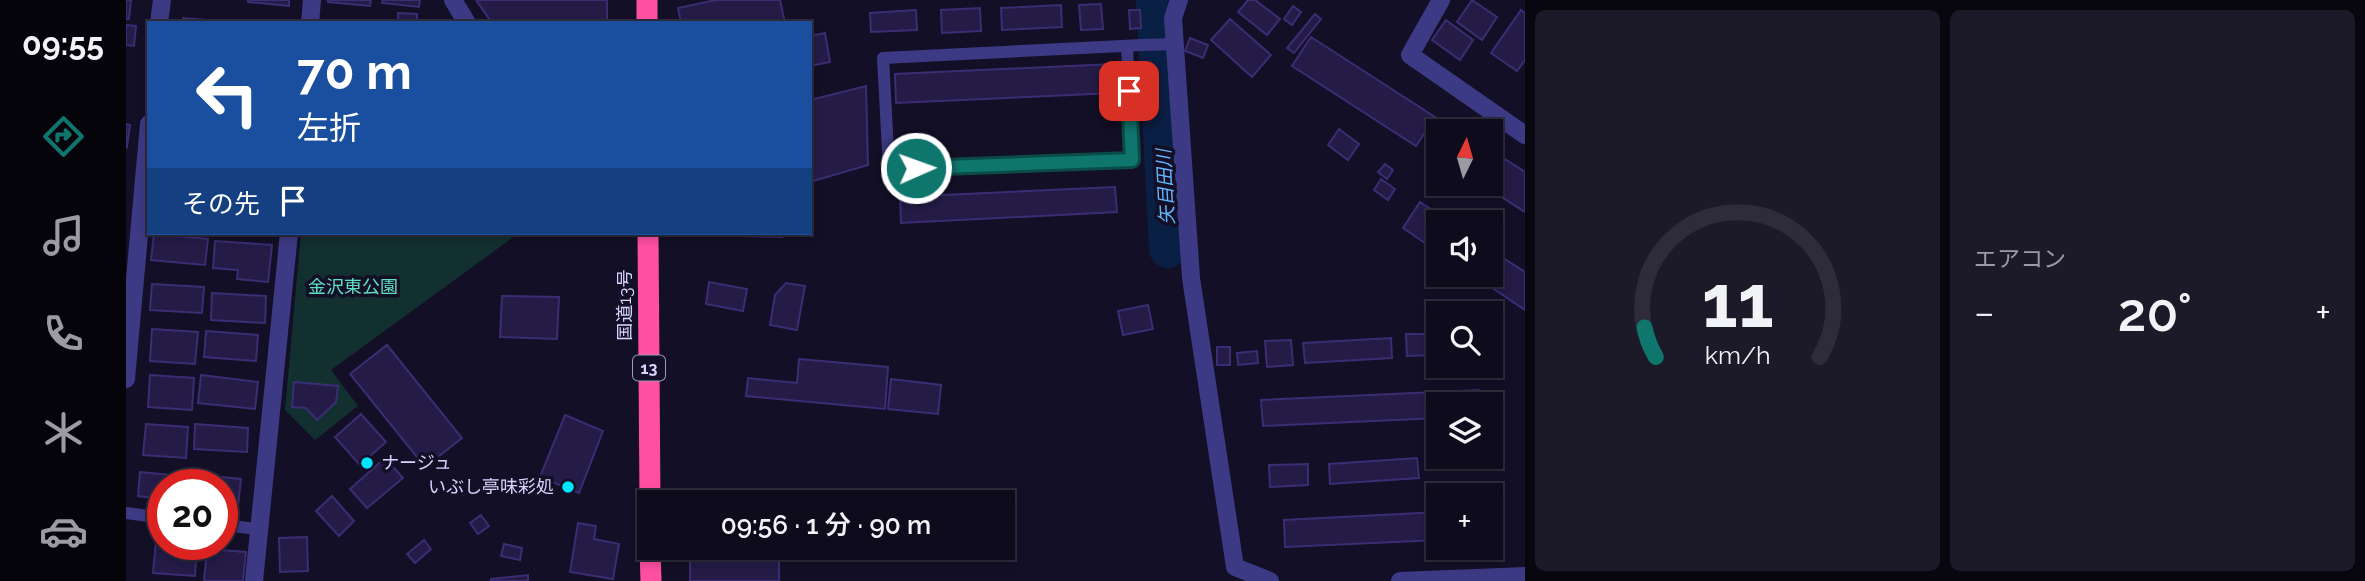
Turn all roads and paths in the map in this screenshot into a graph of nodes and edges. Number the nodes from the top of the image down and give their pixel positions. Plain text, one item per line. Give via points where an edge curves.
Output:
1 (162, 0) edge
2 (312, 0) edge
3 (453, 0) edge
4 (647, 0) edge
5 (1179, 0) edge
6 (1441, 0) edge
7 (159, 21) edge
8 (310, 21) edge
9 (466, 21) edge
10 (647, 21) edge
11 (1175, 44) junction
12 (1127, 46) junction
13 (1525, 135) edge
14 (126, 159) edge
15 (147, 160) edge
16 (289, 235) edge
17 (648, 235) edge
18 (126, 379) edge
19 (650, 490) edge
20 (126, 513) edge
21 (147, 516) edge
22 (238, 527) edge
23 (259, 529) junction
24 (650, 560) edge
25 (1525, 576) edge
26 (254, 581) edge
27 (651, 581) edge
28 (1270, 581) edge
29 (1400, 581) edge

1 - 7 street
2 - 8 street
3 - 9 street
4 - 10 highway
5 - 11 street via 1173,18
6 - 13 street via 1410,55
11 - 12 lane
11 - 28 street via 1191,278 1235,567
12 - 12 lane via 883,58 889,169 1132,160
14 - 15 street
15 - 18 street
16 - 23 street
17 - 19 highway, 国道13号 / 13
20 - 21 lane
22 - 23 lane
23 - 26 street
24 - 27 highway
25 - 29 street

